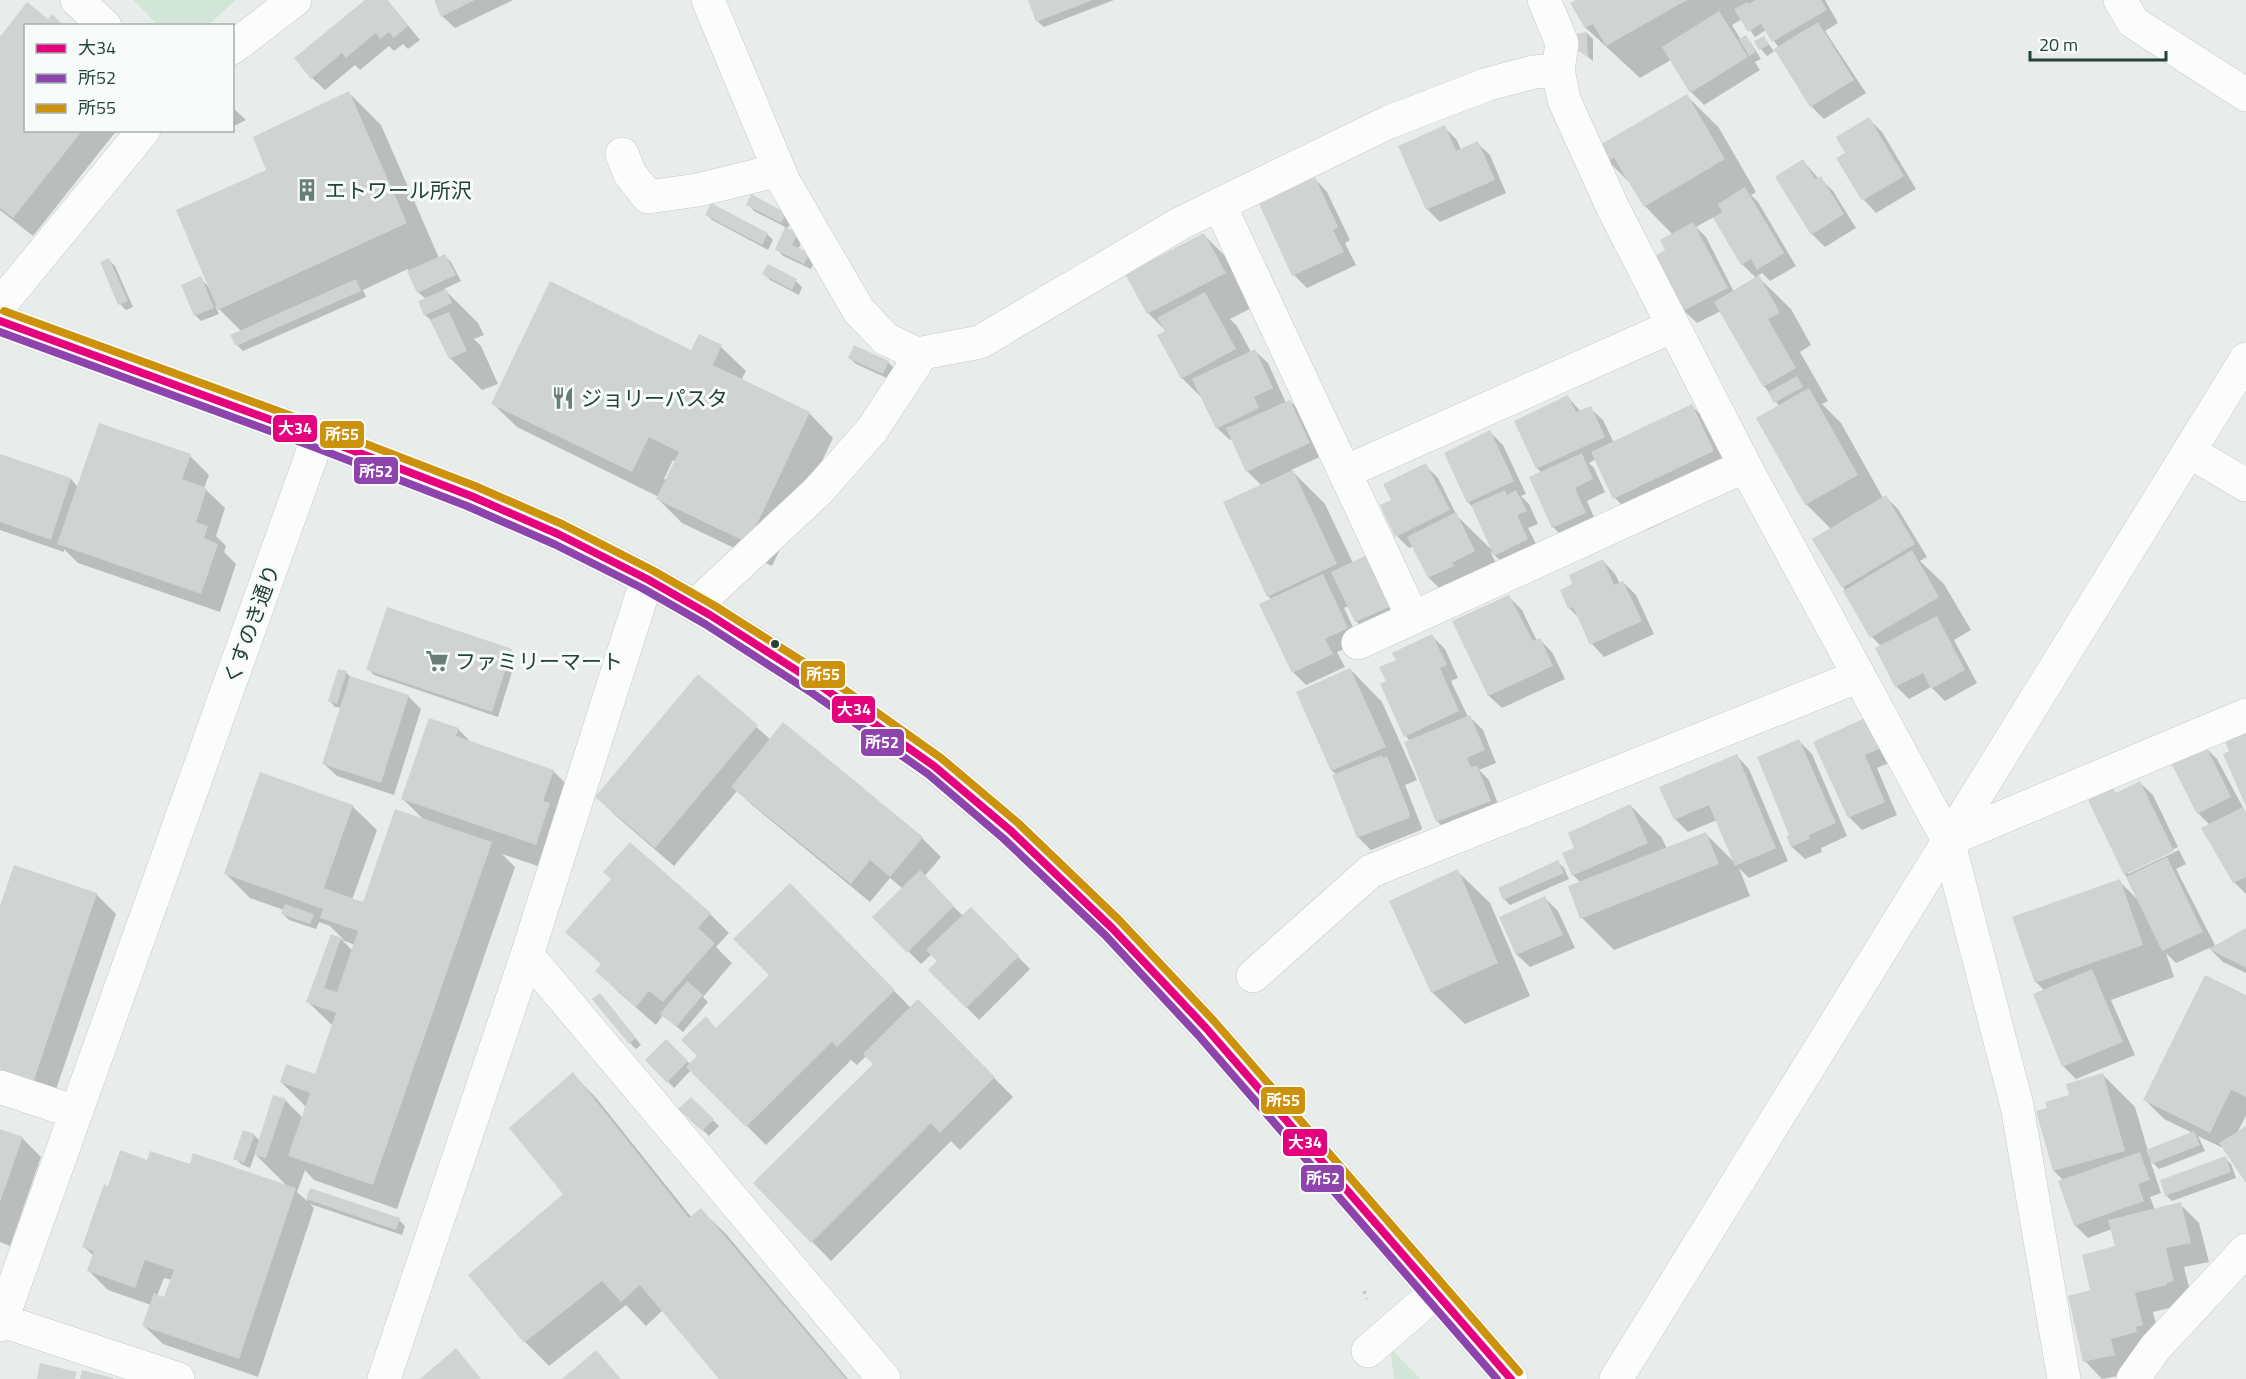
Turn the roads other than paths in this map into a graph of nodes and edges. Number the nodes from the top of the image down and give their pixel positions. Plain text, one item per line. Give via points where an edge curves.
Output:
1 (77, 0) edge
2 (295, 0) edge
3 (708, 0) edge
4 (1544, 0) edge
5 (2120, 0) edge
6 (103, 24) edge
7 (234, 46) edge
8 (1558, 69) junction
9 (2241, 82) edge
10 (142, 132) edge
11 (622, 154) dead end
12 (779, 170) junction
13 (1219, 204) junction
14 (0, 305) edge
15 (0, 321) edge
16 (1673, 326) junction
17 (917, 354) junction
18 (2246, 359) edge
19 (318, 437) junction
20 (2190, 452) junction
21 (1745, 466) junction
22 (1345, 472) junction
23 (2246, 485) edge
24 (647, 579) junction
25 (694, 606) junction
26 (1413, 618) junction
27 (1358, 643) dead end
28 (1859, 676) junction
29 (2246, 715) edge
30 (1948, 840) junction
31 (527, 955) junction
32 (1253, 976) dead end
33 (0, 1087) edge
34 (75, 1112) junction
35 (2246, 1250) edge
36 (1435, 1293) junction
37 (0, 1321) edge
38 (1368, 1351) dead end
39 (178, 1379) edge
40 (384, 1379) edge
41 (884, 1379) edge
42 (1511, 1379) edge
43 (1616, 1379) edge
44 (2064, 1379) edge
45 (2133, 1379) edge

1 - 6 street
2 - 7 street
3 - 12 street
4 - 8 street via 1562,43
5 - 9 street via 2133,22
8 - 13 street via 1488,84 1389,122
8 - 16 street via 1564,100
10 - 14 street
11 - 12 street via 630,174 648,197 698,190
12 - 17 street via 859,311 886,339
13 - 17 street via 980,342
13 - 22 street
15 - 19 street
16 - 21 street
16 - 22 street
17 - 25 street via 916,363 872,430 818,491
18 - 20 street
19 - 24 street via 471,496
19 - 34 street, くすのき通り
20 - 23 street
20 - 30 street
21 - 26 street
21 - 28 street
22 - 26 street
24 - 25 street
24 - 31 street
25 - 36 street via 818,684 934,766 1011,831 1112,928 1206,1028
26 - 27 street
28 - 30 street
28 - 32 street via 1371,871
29 - 30 street
30 - 43 street
30 - 44 street via 2018,1106
31 - 40 street
31 - 41 street
33 - 34 street
34 - 37 street, くすのき通り
35 - 45 street via 2155,1348
36 - 38 street
36 - 42 street
37 - 39 street

